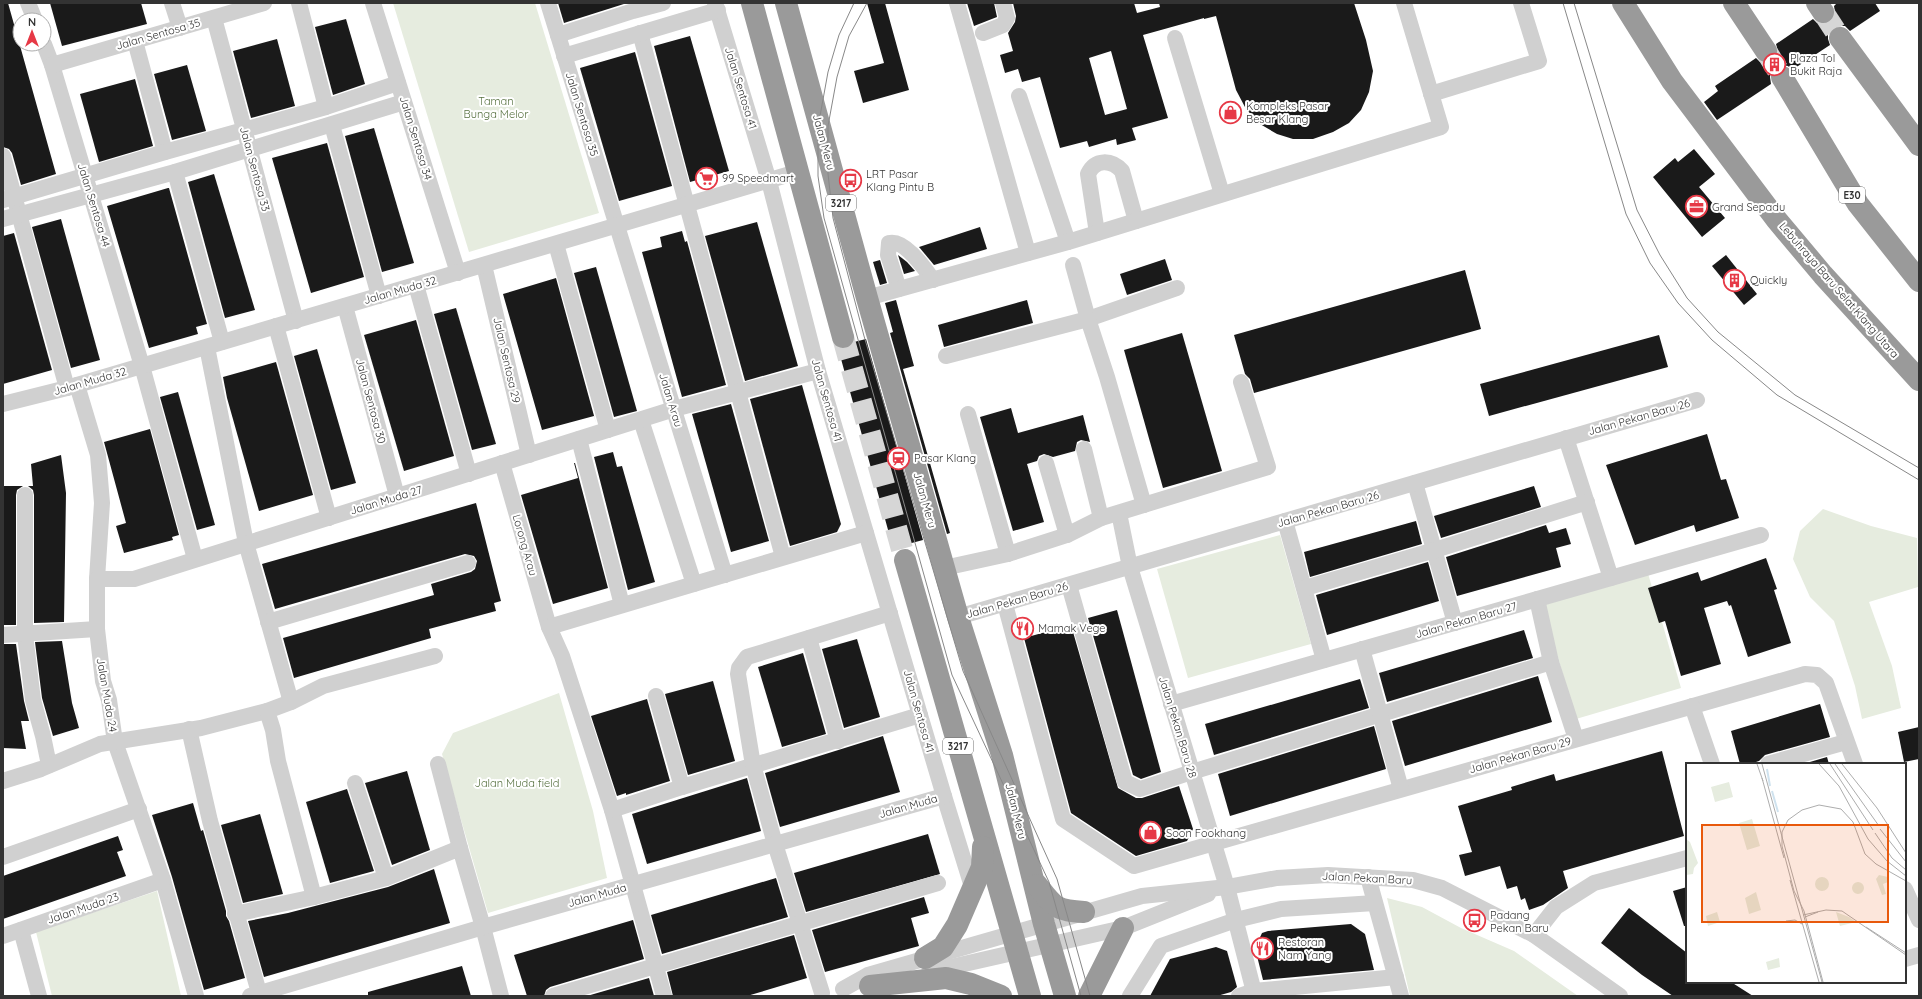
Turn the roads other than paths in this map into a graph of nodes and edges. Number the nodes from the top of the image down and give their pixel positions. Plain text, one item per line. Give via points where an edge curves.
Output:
1 (172, 3) edge
2 (264, 3) edge
3 (299, 3) edge
4 (373, 3) edge
5 (548, 3) edge
6 (663, 3) edge
7 (752, 3) edge
8 (786, 3) edge
9 (958, 3) edge
10 (1003, 3) edge
11 (1404, 3) edge
12 (1521, 3) edge
13 (1623, 3) edge
14 (1734, 3) edge
15 (716, 6) edge
16 (632, 7) edge
17 (214, 18) junction
18 (180, 28) junction
19 (640, 33) junction
20 (983, 33) dead end
21 (558, 35) junction
22 (1174, 38) dead end
23 (1840, 38) tunnel mouth
24 (135, 41) junction
25 (1766, 51) tunnel mouth
26 (47, 52) edge
27 (564, 56) junction
28 (52, 66) junction
29 (1782, 77) tunnel mouth
30 (398, 83) junction
31 (1431, 94) junction
32 (1019, 96) dead end
33 (404, 102) junction
34 (326, 107) junction
35 (332, 125) junction
36 (245, 131) junction
37 (1919, 145) edge
38 (250, 149) junction
39 (165, 152) junction
40 (3, 156) edge
41 (175, 172) junction
42 (797, 172) junction
43 (85, 175) junction
44 (769, 181) junction
45 (1222, 194) junction
46 (91, 196) junction
47 (9, 198) edge
48 (687, 206) junction
49 (19, 215) junction
50 (3, 219) edge
51 (1136, 221) junction
52 (617, 226) junction
53 (1097, 233) junction
54 (1068, 242) junction
55 (556, 244) junction
56 (1028, 253) junction
57 (484, 265) junction
58 (1073, 265) dead end
59 (458, 273) junction
60 (933, 280) junction
61 (1919, 281) edge
62 (416, 285) junction
63 (1177, 288) dead end
64 (899, 289) junction
65 (379, 296) junction
66 (867, 298) junction
67 (345, 306) junction
68 (1088, 319) junction
69 (296, 321) junction
70 (276, 326) junction
71 (843, 337) tunnel mouth
72 (215, 345) junction
73 (946, 356) dead end
74 (142, 366) junction
75 (818, 371) junction
76 (1919, 380) edge
77 (1241, 382) dead end
78 (72, 387) junction
79 (738, 393) junction
80 (1698, 400) dead end
81 (3, 404) edge
82 (674, 410) junction
83 (968, 414) dead end
84 (642, 420) junction
85 (608, 430) junction
86 (1566, 438) junction
87 (579, 439) junction
88 (1084, 449) dead end
89 (529, 455) junction
90 (502, 463) junction
91 (1046, 463) dead end
92 (469, 474) junction
93 (1415, 483) junction
94 (25, 495) dead end
95 (397, 496) junction
96 (1587, 502) junction
97 (1144, 505) junction
98 (1118, 513) junction
99 (328, 518) junction
100 (1101, 518) junction
101 (1285, 521) junction
102 (866, 533) junction
103 (1761, 535) dead end
104 (1066, 536) junction
105 (246, 543) junction
106 (1435, 550) junction
107 (1008, 554) junction
108 (783, 557) junction
109 (196, 559) junction
110 (905, 560) tunnel mouth
111 (468, 563) dead end
112 (1130, 567) junction
113 (944, 568) junction
114 (725, 575) junction
115 (1611, 578) junction
116 (97, 579) junction
117 (694, 584) junction
118 (1069, 585) junction
119 (1305, 588) junction
120 (1537, 599) junction
121 (1005, 604) junction
122 (622, 605) junction
123 (890, 613) junction
124 (958, 617) junction
125 (268, 622) junction
126 (1455, 623) junction
127 (549, 627) junction
128 (97, 629) junction
129 (3, 635) edge
130 (25, 635) junction
131 (809, 638) junction
132 (1362, 650) junction
133 (435, 656) dead end
134 (1324, 660) junction
135 (1551, 662) junction
136 (656, 696) dead end
137 (291, 702) junction
138 (1171, 704) junction
139 (1692, 706) junction
140 (267, 711) junction
141 (1380, 714) junction
142 (920, 715) junction
143 (189, 729) junction
144 (1576, 739) junction
145 (838, 741) junction
146 (116, 742) junction
147 (1846, 742) junction
148 (1785, 762) edge
149 (1712, 763) edge
150 (1855, 763) edge
151 (438, 764) dead end
152 (49, 765) junction
153 (753, 765) junction
154 (1192, 772) junction
155 (3, 781) edge
156 (355, 783) dead end
157 (682, 787) junction
158 (1401, 789) junction
159 (944, 796) junction
160 (139, 809) junction
161 (612, 810) junction
162 (983, 833) junction
163 (1213, 843) junction
164 (775, 844) junction
165 (460, 848) junction
166 (3, 857) edge
167 (1686, 858) edge
168 (1368, 877) junction
169 (386, 878) junction
170 (163, 880) junction
171 (1034, 881) junction
172 (938, 884) dead end
173 (633, 885) junction
174 (1226, 887) junction
175 (973, 890) junction
176 (1906, 891) edge
177 (314, 897) junction
178 (1375, 903) junction
179 (1084, 912) junction
180 (235, 914) junction
181 (1236, 920) junction
182 (1919, 920) edge
183 (800, 924) junction
184 (1044, 924) junction
185 (484, 927) junction
186 (1123, 928) junction
187 (21, 930) junction
188 (1534, 935) junction
189 (3, 936) edge
190 (1015, 943) junction
191 (1050, 945) junction
192 (1919, 955) edge
193 (925, 958) junction
194 (1906, 959) edge
195 (655, 965) junction
196 (1396, 977) junction
197 (870, 986) junction
198 (1325, 990) edge
199 (844, 993) edge
200 (1254, 993) edge
201 (256, 995) edge
202 (818, 995) edge
203 (40, 996) edge
204 (196, 996) edge
205 (501, 996) edge
206 (553, 996) edge
207 (664, 996) edge
208 (1001, 996) edge
209 (1030, 996) edge
210 (1065, 996) edge
211 (1089, 996) edge
212 (1130, 996) edge
213 (1239, 996) edge
214 (1401, 996) edge
215 (1620, 996) edge

1 - 18 street
2 - 17 street, Jalan Sentosa 35
3 - 34 street
4 - 30 street, Jalan Sentosa 34
5 - 21 street, Jalan Sentosa 35
6 - 16 street
7 - 42 highway
8 - 66 highway, Jalan Meru / 3217
9 - 56 street
10 - 20 street via 1007,18 1003,25
11 - 31 street
12 - 31 street via 1540,61
13 - 76 highway, Lebuhraya Baru Selat Klang Utara via 1672,81 1772,213 1823,275
14 - 25 highway
15 - 19 street
15 - 44 street, Jalan Sentosa 41
16 - 21 street
17 - 18 street, Jalan Sentosa 35
17 - 36 street, Jalan Sentosa 33
18 - 24 street, Jalan Sentosa 35
19 - 27 street
19 - 48 street
21 - 27 street, Jalan Sentosa 35
22 - 45 street
23 - 37 highway
24 - 28 street, Jalan Sentosa 35
24 - 39 street
26 - 28 street, Jalan Sentosa 44
27 - 52 street, Jalan Sentosa 35
28 - 43 street, Jalan Sentosa 44
29 - 61 highway, E30 via 1858,204
30 - 33 street, Jalan Sentosa 34
30 - 34 street
31 - 45 street via 1441,127
32 - 54 street
33 - 35 street
33 - 59 street, Jalan Sentosa 34
34 - 36 street
35 - 38 street
35 - 65 street
36 - 38 street, Jalan Sentosa 33
36 - 39 street
38 - 41 street
38 - 69 street, Jalan Sentosa 33
39 - 43 street
40 - 47 street, Jalan Muda 24
41 - 46 street
41 - 72 street
42 - 44 street, Jalan Muda 32
42 - 71 highway
43 - 46 street, Jalan Sentosa 44
43 - 47 street
44 - 48 street, Jalan Muda 32
44 - 75 street, Jalan Sentosa 41
45 - 51 street
46 - 49 street
46 - 74 street, Jalan Sentosa 44
47 - 49 street, Jalan Muda 24
48 - 52 street, Jalan Muda 32
48 - 79 street
49 - 50 street
49 - 78 street, Jalan Muda 24
51 - 53 street
51 - 53 street via 1122,171 1108,161 1099,163 1090,169 1088,174
52 - 55 street, Jalan Muda 32
52 - 82 street, Jalan Arau
53 - 54 street
54 - 56 street
55 - 57 street, Jalan Muda 32
55 - 85 street
56 - 60 street
57 - 59 street, Jalan Muda 32
57 - 89 street, Jalan Sentosa 29
58 - 68 street
59 - 62 street, Jalan Muda 32
60 - 64 street
60 - 64 street via 917,258 894,242 889,243 888,255
62 - 65 street, Jalan Muda 32
62 - 92 street
63 - 68 street
64 - 66 street
65 - 67 street, Jalan Muda 32
66 - 113 highway, Jalan Meru / 3217
67 - 69 street, Jalan Muda 32
67 - 95 street, Jalan Sentosa 30
68 - 73 street
68 - 97 street
69 - 70 street, Jalan Muda 32
70 - 72 street, Jalan Muda 32
70 - 99 street
72 - 74 street, Jalan Muda 32
72 - 105 street
74 - 78 street, Jalan Muda 32
74 - 109 street, Jalan Sentosa 44
75 - 79 street, Jalan Muda 27
75 - 102 street, Jalan Sentosa 41
77 - 97 street via 1268,467
78 - 81 street, Jalan Muda 32
78 - 116 street, Jalan Muda 24 via 98,455 102,503
79 - 82 street, Jalan Muda 27
79 - 108 street
80 - 86 street, Jalan Pekan Baru 26
82 - 84 street, Jalan Muda 27
82 - 114 street, Jalan Arau
83 - 107 street
84 - 85 street, Jalan Muda 27
84 - 117 street
85 - 87 street, Jalan Muda 27
86 - 93 street, Jalan Pekan Baru 26
86 - 96 street
87 - 89 street, Jalan Muda 27
87 - 122 street
88 - 100 street
89 - 90 street, Jalan Muda 27
90 - 92 street, Jalan Muda 27
90 - 127 street, Lorong Arau
91 - 104 street
92 - 95 street, Jalan Muda 27
93 - 101 street, Jalan Pekan Baru 26
93 - 106 street
94 - 130 street
95 - 99 street, Jalan Muda 27
96 - 106 street
96 - 115 street
97 - 98 street
98 - 100 street
98 - 112 street, Jalan Pekan Baru 28
99 - 105 street, Jalan Muda 27
100 - 104 street
101 - 112 street, Jalan Pekan Baru 26
101 - 119 street
102 - 108 street
102 - 123 street, Jalan Sentosa 41
103 - 115 street, Jalan Pekan Baru 27
104 - 107 street
105 - 109 street, Jalan Muda 27
105 - 125 street
106 - 119 street
106 - 126 street
107 - 113 street
108 - 114 street
109 - 116 street, Jalan Muda 27 via 134,579
110 - 162 highway, 3217
111 - 125 street
112 - 118 street, Jalan Pekan Baru 26
112 - 138 street, Jalan Pekan Baru 28
113 - 124 highway, Jalan Meru / 3217
114 - 117 street
115 - 120 street, Jalan Pekan Baru 27
116 - 128 street, Jalan Muda 24
117 - 122 street
118 - 121 street, Jalan Pekan Baru 26
118 - 154 street via 1125,782 1140,789
119 - 134 street
120 - 126 street, Jalan Pekan Baru 27
120 - 135 street
121 - 124 street, Jalan Pekan Baru 26
121 - 163 street, Jalan Pekan Baru 29 via 1063,820 1134,866
122 - 127 street
123 - 131 street
123 - 142 street, Jalan Sentosa 41
124 - 171 highway, Jalan Meru / 3217 via 1002,755
125 - 137 street
126 - 132 street, Jalan Pekan Baru 27
127 - 161 street, Lorong Arau via 562,656
128 - 130 street
128 - 146 street, Jalan Muda 24 via 103,681
129 - 130 street
130 - 152 street via 33,700
131 - 145 street
131 - 153 street via 747,657 739,668
132 - 134 street, Jalan Pekan Baru 27
132 - 141 street
133 - 137 street via 323,686
134 - 138 street, Jalan Pekan Baru 27
135 - 141 street
135 - 144 street
136 - 157 street
137 - 140 street
138 - 154 street, Jalan Pekan Baru 28
139 - 144 street, Jalan Pekan Baru 29
139 - 147 street, Jalan Pekan Baru 29 via 1805,674 1817,675 1826,683
139 - 149 street
140 - 143 street
140 - 177 street
141 - 154 street
141 - 158 street
142 - 145 street
142 - 159 street, Jalan Sentosa 41
143 - 146 street
143 - 180 street via 210,822
144 - 158 street, Jalan Pekan Baru 29
145 - 153 street
146 - 152 street via 100,744
146 - 160 street, Jalan Muda 24
147 - 148 street
147 - 150 street
151 - 165 street
152 - 155 street
153 - 157 street
153 - 164 street
154 - 163 street, Jalan Pekan Baru 28
156 - 169 street
157 - 161 street
158 - 163 street, Jalan Pekan Baru 29
159 - 164 street, Jalan Muda
159 - 175 street, Jalan Sentosa 41
160 - 166 street
160 - 170 street, Jalan Muda 24
161 - 173 street, Lorong Arau
162 - 175 highway via 982,867
162 - 190 highway, 3217
163 - 174 street, Jalan Pekan Baru 28
164 - 173 street, Jalan Muda
164 - 183 street
165 - 169 street
165 - 185 street
167 - 188 street via 1594,883 1556,907
168 - 174 street, Jalan Pekan Baru via 1328,875 1277,878
168 - 178 street
168 - 188 street, Jalan Pekan Baru via 1412,880 1442,888
169 - 177 street
170 - 187 street, Jalan Muda 23
170 - 204 street, Jalan Muda 24
171 - 179 highway via 1058,909
171 - 184 highway, Jalan Meru / 3217
172 - 183 street
173 - 185 street, Jalan Muda
173 - 195 street, Lorong Arau
174 - 179 street, Jalan Pekan Baru via 1142,896
174 - 181 street, Jalan Pekan Baru 28
174 - 186 street, Jalan Pekan Baru
175 - 193 highway via 957,925 943,947
176 - 182 street
177 - 180 street
178 - 181 street via 1280,909
178 - 196 street
179 - 184 street, Jalan Pekan Baru
180 - 201 street
181 - 200 street, Jalan Pekan Baru 28
181 - 212 street via 1161,946
183 - 195 street
183 - 202 street
184 - 190 street, Jalan Pekan Baru
184 - 191 highway, Jalan Meru / 3217
185 - 201 street, Jalan Muda
185 - 205 street
186 - 191 street, Jalan Pekan Baru
186 - 211 highway
187 - 189 street, Jalan Muda 23
187 - 203 street
188 - 215 street, Jalan Pekan Baru
190 - 191 street, Jalan Pekan Baru
190 - 193 street
190 - 197 street
190 - 209 highway, 3217
191 - 210 highway, Jalan Meru / 3217
192 - 194 street
193 - 199 street via 868,975
195 - 206 street
195 - 207 street, Lorong Arau
196 - 198 street
196 - 214 street
197 - 199 street
197 - 208 highway via 946,978 971,984
198 - 200 street
199 - 202 street
200 - 213 street

